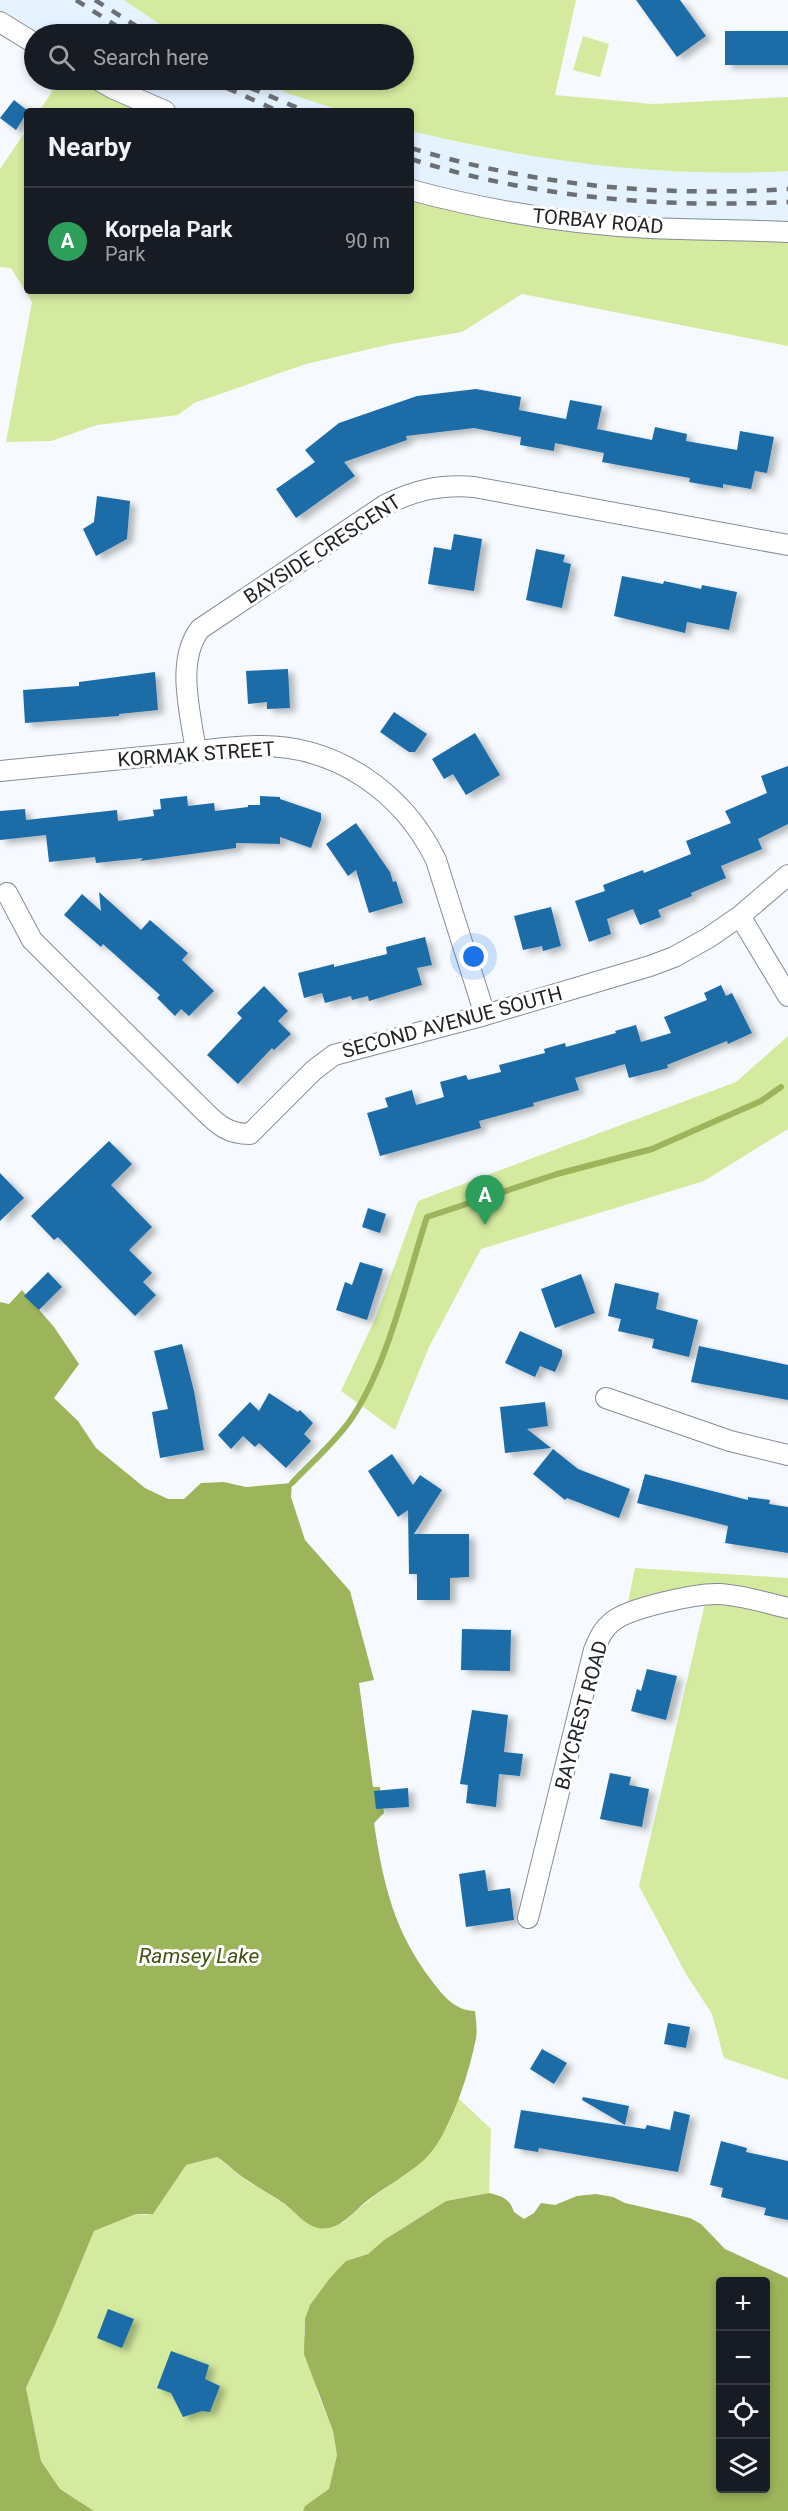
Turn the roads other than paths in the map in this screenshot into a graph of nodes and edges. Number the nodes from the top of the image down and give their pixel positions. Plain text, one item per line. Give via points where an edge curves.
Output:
1 (0, 22) edge
2 (24, 36) edge
3 (116, 90) edge
4 (158, 108) edge
5 (414, 191) edge
6 (788, 232) edge
7 (788, 545) edge
8 (196, 752) junction
9 (0, 771) edge
10 (788, 875) edge
11 (7, 893) dead end
12 (740, 916) junction
13 (788, 996) edge
14 (485, 1015) junction
15 (606, 1398) dead end
16 (788, 1455) edge
17 (788, 1608) edge
18 (528, 1918) dead end

1 - 2 street
3 - 4 street
5 - 6 street, TORBAY ROAD via 516,213 583,222
7 - 8 street, BAYSIDE CRESCENT via 474,487 451,485 406,494 200,628 190,646 187,664
8 - 9 street, KORMAK STREET
8 - 14 street, KORMAK STREET via 258,746 311,752 358,772 389,796 414,822 436,860
10 - 12 street, SECOND AVENUE SOUTH
11 - 14 street, SECOND AVENUE SOUTH via 32,940 229,1132 249,1134 256,1130 314,1070 334,1055
12 - 13 street
12 - 14 street, SECOND AVENUE SOUTH via 690,949 650,966
15 - 16 street via 719,1438
17 - 18 street, BAYCREST ROAD via 718,1594 687,1598 625,1613 600,1635

